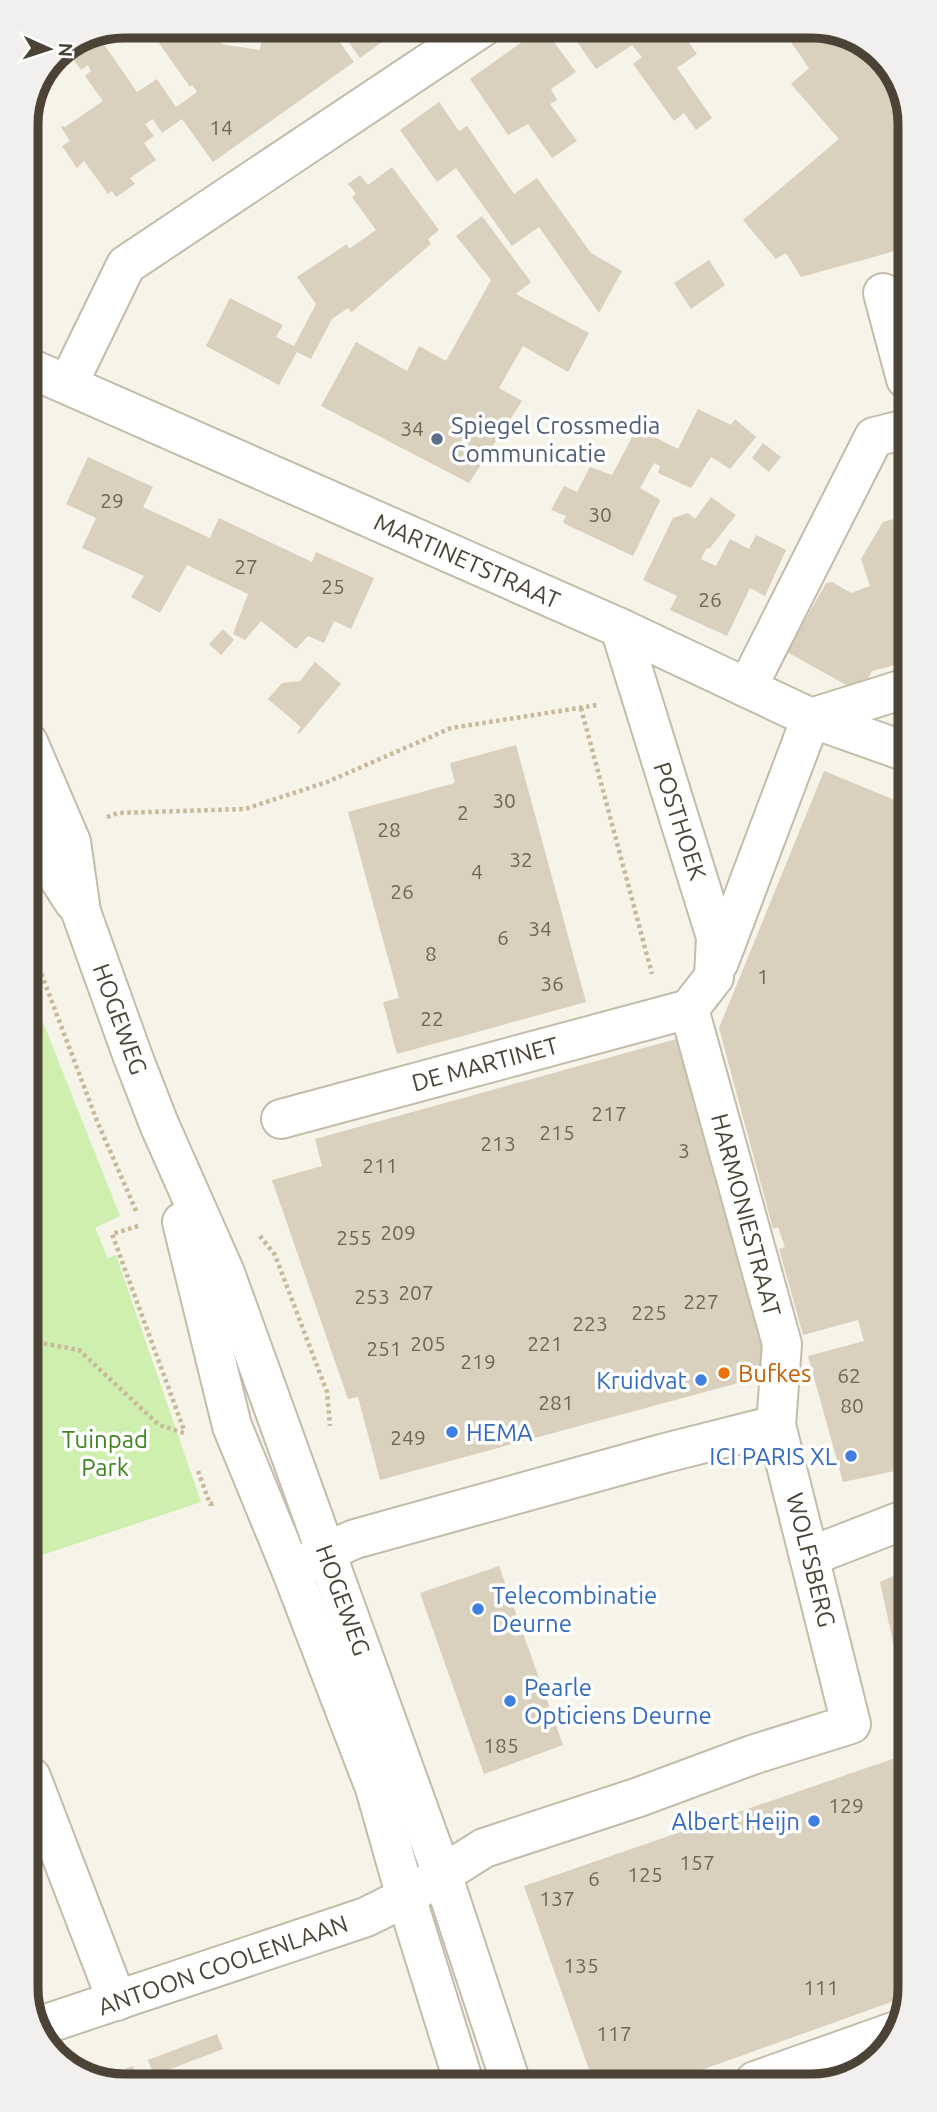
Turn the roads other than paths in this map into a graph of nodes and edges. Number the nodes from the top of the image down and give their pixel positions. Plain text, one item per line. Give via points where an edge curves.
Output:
1 (465, 38) edge
2 (883, 293) dead end
3 (898, 349) edge
4 (39, 373) edge
5 (68, 384) junction
6 (898, 431) edge
7 (620, 628) junction
8 (747, 688) junction
9 (898, 691) edge
10 (811, 718) junction
11 (898, 749) edge
12 (39, 767) edge
13 (39, 845) edge
14 (81, 912) junction
15 (714, 977) junction
16 (676, 1012) junction
17 (281, 1119) dead end
18 (159, 1124) junction
19 (776, 1425) junction
20 (898, 1522) edge
21 (326, 1552) junction
22 (811, 1556) junction
23 (292, 1572) junction
24 (38, 1796) edge
25 (443, 1874) junction
26 (406, 1897) junction
27 (117, 2001) junction
28 (47, 2024) edge
29 (883, 2037) edge
30 (812, 2071) edge
31 (461, 2073) edge
32 (508, 2074) edge

1 - 5 street via 126,265
2 - 3 street
4 - 5 street, MARTINETSTRAAT
5 - 7 street, MARTINETSTRAAT
6 - 8 street via 874,437
7 - 8 street, MARTINETSTRAAT
7 - 15 street, POSTHOEK via 716,937
8 - 10 street, MARTINETSTRAAT
9 - 10 street
10 - 11 street, MARTINETSTRAAT
10 - 15 street
12 - 14 street, HOGEWEG via 71,842
13 - 14 street, HOGEWEG
14 - 18 street, HOGEWEG
15 - 16 street
16 - 17 street, DE MARTINET
16 - 19 street, HARMONIESTRAAT via 782,1344
18 - 21 street, HOGEWEG via 225,1273
18 - 23 street, HOGEWEG via 232,1426
19 - 21 street via 355,1539
19 - 22 street, WOLFSBERG
20 - 22 street
21 - 23 street
21 - 25 street, HOGEWEG
22 - 25 street, WOLFSBERG via 851,1724 484,1848
23 - 26 street, HOGEWEG via 375,1788
24 - 27 street
25 - 26 street, ANTOON COOLENLAAN
25 - 32 street, HOGEWEG
26 - 27 street, ANTOON COOLENLAAN via 356,1920
26 - 31 street, HOGEWEG
27 - 28 street, ANTOON COOLENLAAN
29 - 30 street

